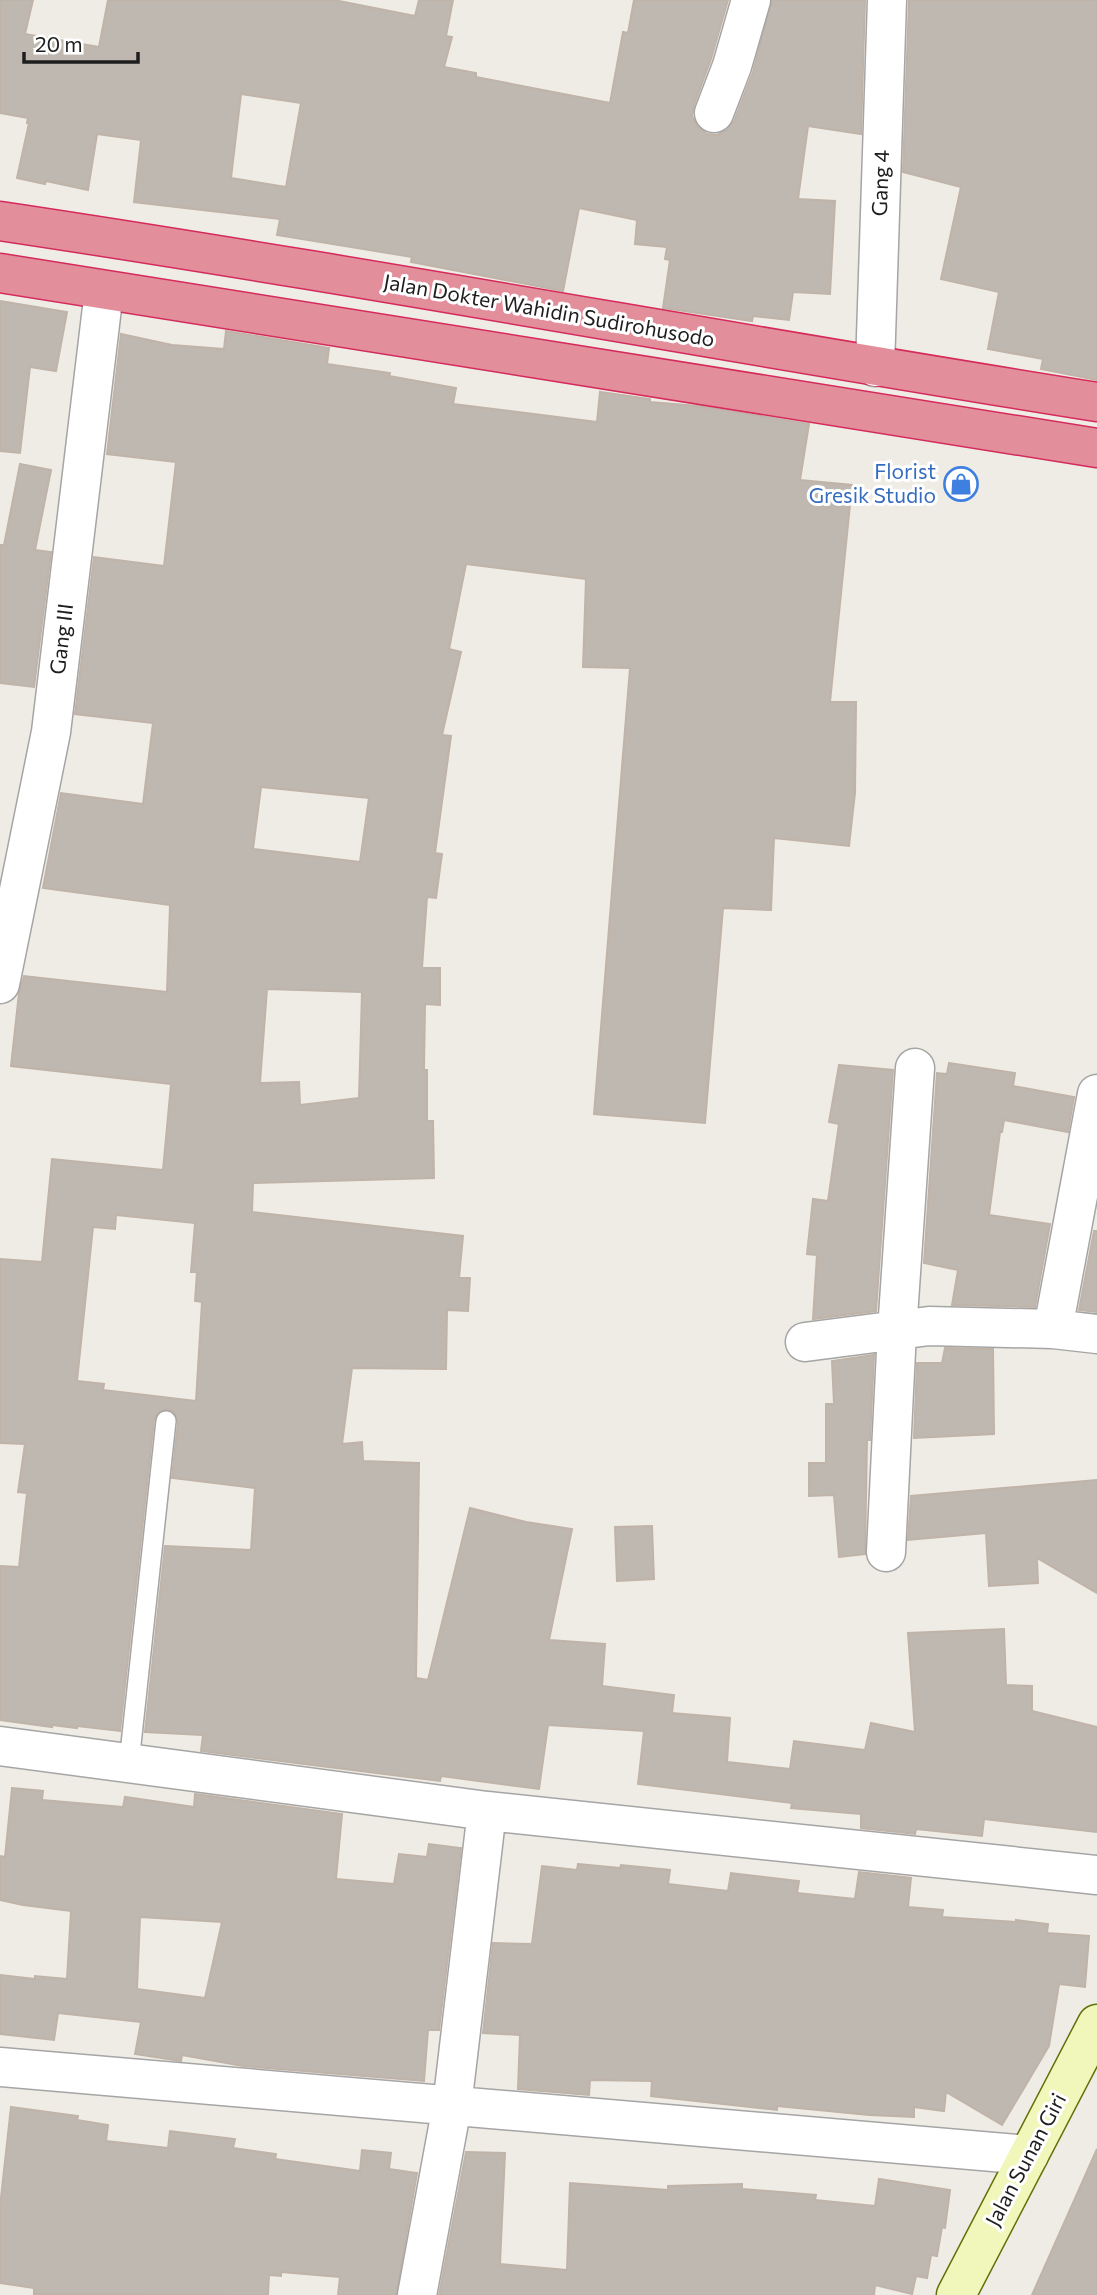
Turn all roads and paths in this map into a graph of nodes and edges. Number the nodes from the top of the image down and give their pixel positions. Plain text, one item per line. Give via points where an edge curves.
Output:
1 (751, 0) edge
2 (887, 0) edge
3 (714, 113) dead end
4 (0, 221) edge
5 (0, 273) edge
6 (104, 291) junction
7 (875, 367) junction
8 (1097, 402) edge
9 (1097, 448) edge
10 (0, 984) edge
11 (915, 1068) dead end
12 (1097, 1094) edge
13 (1053, 1329) junction
14 (897, 1331) junction
15 (1097, 1334) edge
16 (805, 1342) dead end
17 (166, 1421) dead end
18 (886, 1552) dead end
19 (0, 1746) edge
20 (129, 1763) junction
21 (487, 1811) junction
22 (1097, 1875) edge
23 (1097, 2024) edge
24 (0, 2067) edge
25 (1087, 2068) edge
26 (452, 2106) junction
27 (1029, 2155) junction
28 (417, 2295) edge
29 (956, 2295) edge

1 - 3 street
2 - 7 street, Gang 4
4 - 7 highway, Jalan Dokter Wahidin Sudirohusodo
5 - 6 highway
6 - 9 highway
6 - 10 street, Gang III via 51,732
7 - 8 highway, Jalan Dokter Wahidin Sudirohusodo
11 - 14 street
12 - 13 street
13 - 14 street via 929,1326
13 - 15 street
14 - 16 street
14 - 18 street
17 - 20 lane
19 - 20 street
20 - 21 street
21 - 22 street
21 - 26 street
23 - 25 main road, Jalan Sunan Giri
24 - 26 street
25 - 27 main road, Jalan Sunan Giri
26 - 27 street
26 - 28 street
27 - 29 main road, Jalan Sunan Giri

